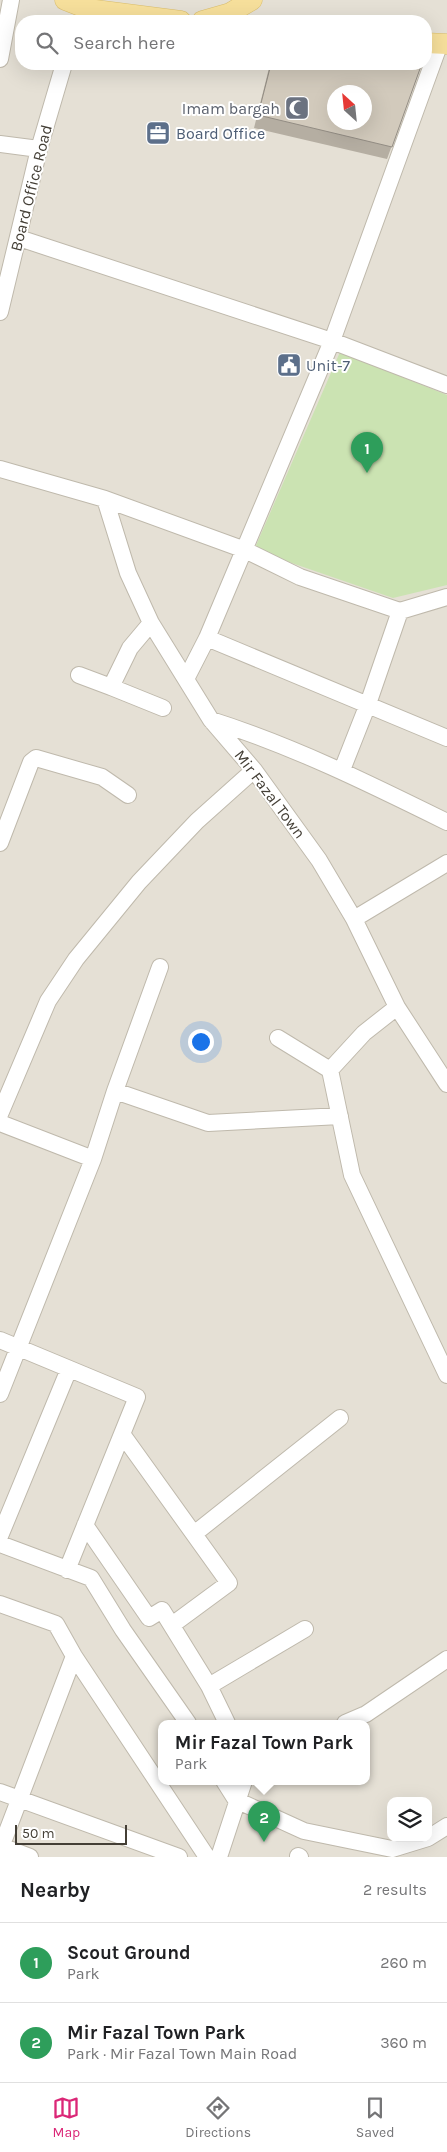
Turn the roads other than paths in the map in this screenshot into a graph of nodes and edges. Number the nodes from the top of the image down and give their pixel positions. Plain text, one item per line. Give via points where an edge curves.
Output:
1 (11, 0) edge
2 (65, 0) edge
3 (252, 0) edge
4 (85, 15) edge
5 (223, 15) edge
6 (438, 43) edge
7 (0, 59) edge
8 (432, 60) edge
9 (62, 70) edge
10 (428, 70) edge
11 (0, 144) edge
12 (39, 150) junction
13 (19, 238) junction
14 (0, 312) edge
15 (332, 341) junction
16 (447, 385) edge
17 (0, 469) edge
18 (105, 499) junction
19 (245, 550) junction
20 (447, 597) edge
21 (400, 611) junction
22 (151, 623) junction
23 (208, 638) junction
24 (79, 675) dead end
25 (186, 679) junction
26 (111, 687) junction
27 (368, 704) junction
28 (163, 708) dead end
29 (211, 720) junction
30 (447, 738) edge
31 (254, 770) junction
32 (342, 770) junction
33 (128, 795) dead end
34 (447, 822) edge
35 (0, 843) edge
36 (447, 863) edge
37 (354, 919) junction
38 (160, 967) dead end
39 (397, 1007) junction
40 (278, 1038) dead end
41 (330, 1070) junction
42 (447, 1084) edge
43 (116, 1090) junction
44 (0, 1114) edge
45 (340, 1116) junction
46 (0, 1123) edge
47 (93, 1159) junction
48 (0, 1340) edge
49 (18, 1347) junction
50 (69, 1369) junction
51 (447, 1376) edge
52 (0, 1394) edge
53 (340, 1418) dead end
54 (122, 1434) junction
55 (85, 1525) junction
56 (194, 1534) junction
57 (0, 1536) edge
58 (0, 1544) edge
59 (67, 1570) junction
60 (0, 1604) edge
61 (172, 1625) junction
62 (305, 1629) dead end
63 (74, 1656) junction
64 (447, 1659) edge
65 (209, 1686) junction
66 (186, 1720) edge
67 (226, 1720) edge
68 (352, 1720) edge
69 (158, 1783) edge
70 (159, 1785) edge
71 (227, 1785) edge
72 (242, 1785) edge
73 (0, 1792) edge
74 (20, 1799) junction
75 (236, 1800) junction
76 (447, 1826) edge
77 (432, 1835) edge
78 (415, 1842) edge
79 (1, 1848) edge
80 (30, 1857) edge
81 (179, 1857) edge
82 (207, 1857) edge
83 (219, 1857) edge

1 - 7 street
2 - 4 main road
3 - 5 main road
6 - 8 street
9 - 12 street, Board Office Road
10 - 15 street
11 - 12 street
12 - 13 street, Board Office Road
13 - 14 street, Board Office Road
13 - 15 street
15 - 16 street
15 - 19 street
17 - 18 street
18 - 19 street
18 - 22 street, Mir Fazal Town via 128,573
19 - 21 street via 300,577
19 - 23 street
20 - 21 street
21 - 27 street
22 - 25 street, Mir Fazal Town
22 - 26 street via 130,648
23 - 25 street
23 - 27 street
24 - 26 street
25 - 29 street, Mir Fazal Town
26 - 28 street
27 - 30 street
27 - 32 street
29 - 31 street, Mir Fazal Town
29 - 32 street via 258,735
31 - 37 street, Mir Fazal Town via 319,860
31 - 44 street via 197,821 139,882 76,959 48,1000
32 - 34 street
33 - 35 street via 102,777 36,758 31,762
36 - 37 street
37 - 39 street, Mir Fazal Town
38 - 43 street
39 - 41 street via 364,1033
39 - 42 street, Mir Fazal Town
40 - 41 street
41 - 45 street
43 - 45 street via 208,1123
43 - 47 street
45 - 51 street via 352,1175
46 - 47 street
47 - 49 street
48 - 49 street
49 - 50 street
49 - 52 street
50 - 54 street via 137,1397
50 - 57 street
53 - 56 street
54 - 55 street
54 - 56 street
55 - 59 street
55 - 61 street via 149,1618 162,1610
56 - 61 street via 229,1583
58 - 59 street
59 - 66 street via 91,1578
60 - 63 street via 56,1624
61 - 65 street
62 - 65 street
63 - 69 street
63 - 74 street
64 - 68 street via 366,1714
65 - 67 street
70 - 82 street
71 - 75 street
72 - 75 street
73 - 74 street
74 - 79 street
74 - 81 street
75 - 78 street via 304,1832 392,1849
75 - 83 street
76 - 77 street
79 - 80 street

